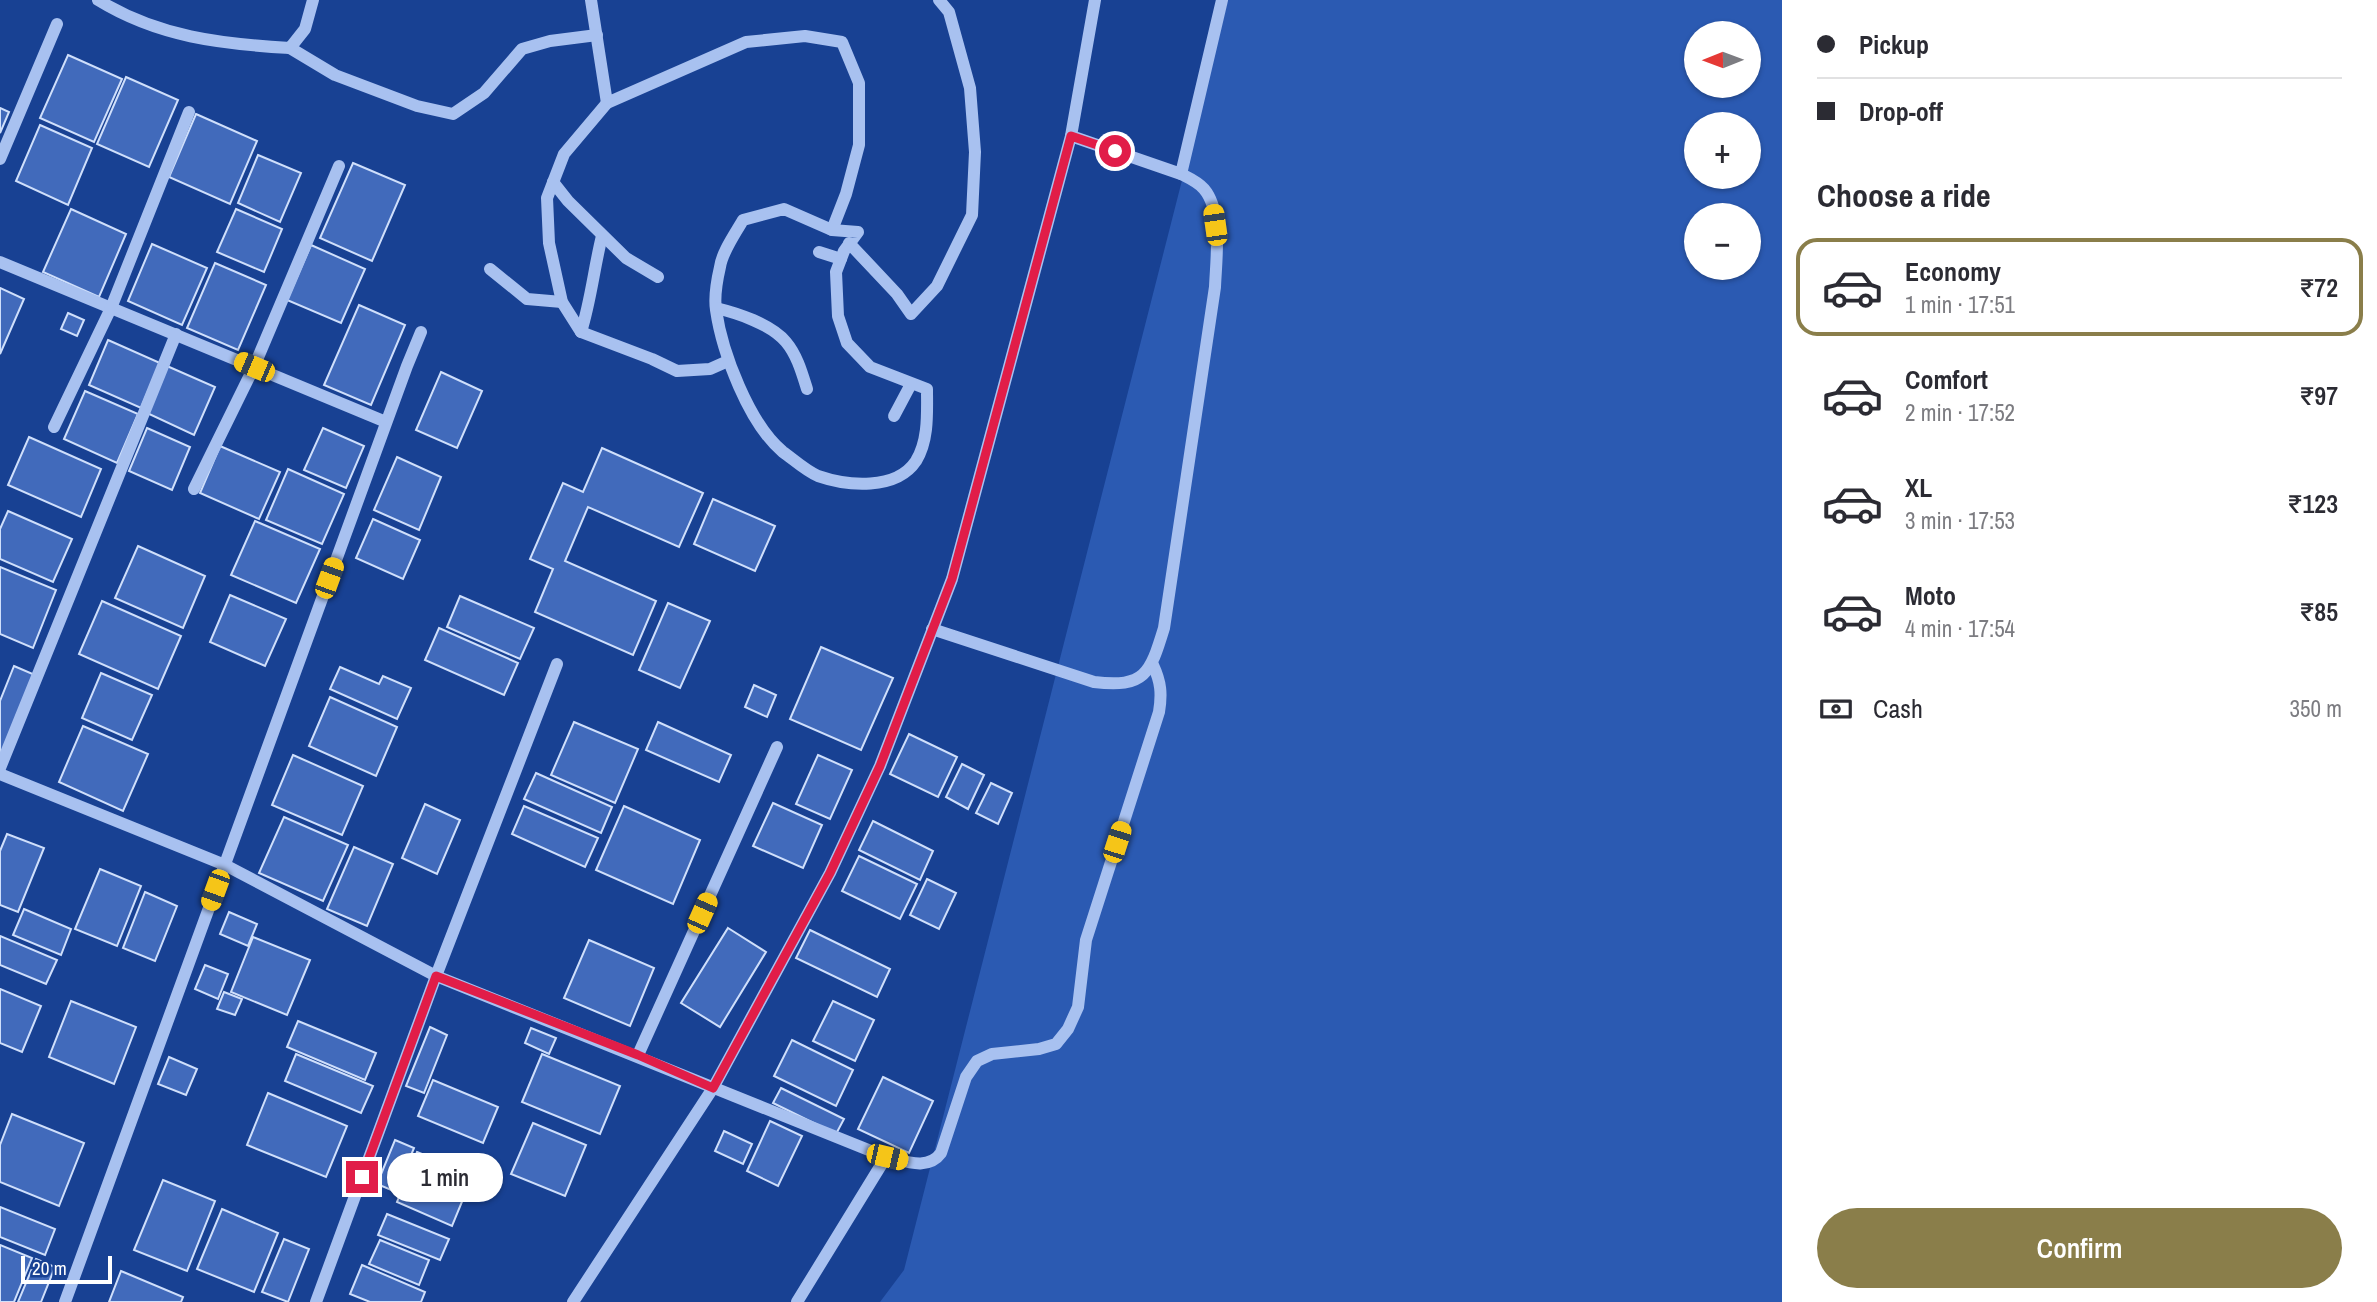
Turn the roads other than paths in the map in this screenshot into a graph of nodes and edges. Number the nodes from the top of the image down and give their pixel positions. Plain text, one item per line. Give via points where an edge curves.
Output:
1 (98, 0) edge
2 (313, 0) edge
3 (591, 0) edge
4 (939, 0) edge
5 (1095, 0) edge
6 (1222, 0) edge
7 (57, 24) dead end
8 (597, 35) junction
9 (290, 48) junction
10 (607, 103) junction
11 (189, 112) dead end
12 (1071, 136) junction
13 (0, 159) edge
14 (339, 166) dead end
15 (1181, 174) junction
16 (553, 182) junction
17 (832, 230) junction
18 (602, 236) junction
19 (849, 243) junction
20 (819, 252) dead end
21 (841, 259) junction
22 (0, 262) edge
23 (491, 269) dead end
24 (658, 276) dead end
25 (562, 302) junction
26 (716, 307) junction
27 (111, 308) junction
28 (421, 332) dead end
29 (581, 332) junction
30 (176, 334) junction
31 (728, 360) junction
32 (254, 367) junction
33 (911, 383) junction
34 (807, 389) dead end
35 (894, 416) dead end
36 (386, 422) junction
37 (54, 426) dead end
38 (194, 489) dead end
39 (932, 629) junction
40 (557, 664) dead end
41 (1153, 665) junction
42 (777, 747) dead end
43 (0, 768) edge
44 (0, 774) edge
45 (225, 865) junction
46 (436, 976) junction
47 (638, 1055) junction
48 (713, 1088) junction
49 (887, 1157) junction
50 (65, 1302) edge
51 (316, 1302) edge
52 (573, 1302) edge
53 (797, 1302) edge

1 - 9 street via 173,33 232,45
2 - 9 street via 305,29
3 - 8 street
4 - 19 street via 948,12 970,88 975,152 972,215 937,286 911,314
5 - 12 street
6 - 15 street
7 - 13 street
8 - 9 street via 522,48 484,93 453,114 417,106 335,75
8 - 10 street
10 - 16 street via 565,154
10 - 17 street via 746,42 805,36 842,42 859,83 859,145
11 - 27 street
12 - 15 street
12 - 39 street via 952,579
14 - 32 street
15 - 41 street via 1197,183 1210,199 1217,240 1215,287 1164,628
16 - 18 street
16 - 25 street via 547,198 549,243
17 - 19 street via 858,232
17 - 26 street via 784,209 743,220 720,264
18 - 24 street via 626,258
18 - 29 street
19 - 21 street
20 - 21 street
21 - 33 street via 836,272 838,316 847,343 870,367
22 - 27 street
23 - 25 street via 527,299
25 - 29 street
26 - 31 street
26 - 34 street via 740,314 786,341
27 - 30 street
27 - 37 street
28 - 36 street
29 - 31 street via 677,371 710,369
30 - 32 street
30 - 43 street
31 - 33 street via 762,428 781,450 816,475 861,485 893,480 916,461 928,428 927,388
32 - 36 street
32 - 38 street
33 - 35 street
36 - 45 street
39 - 41 street via 1094,682 1128,682
39 - 48 street via 880,766 830,873
40 - 46 street
41 - 49 street via 1162,696 1086,940 1078,1007 1068,1030 1056,1044 992,1054 977,1061 966,1077 936,1160 918,1164
42 - 47 street
44 - 45 street
45 - 46 street
45 - 50 street
46 - 47 street
46 - 51 street
47 - 48 street
48 - 49 street
48 - 52 street
49 - 53 street

